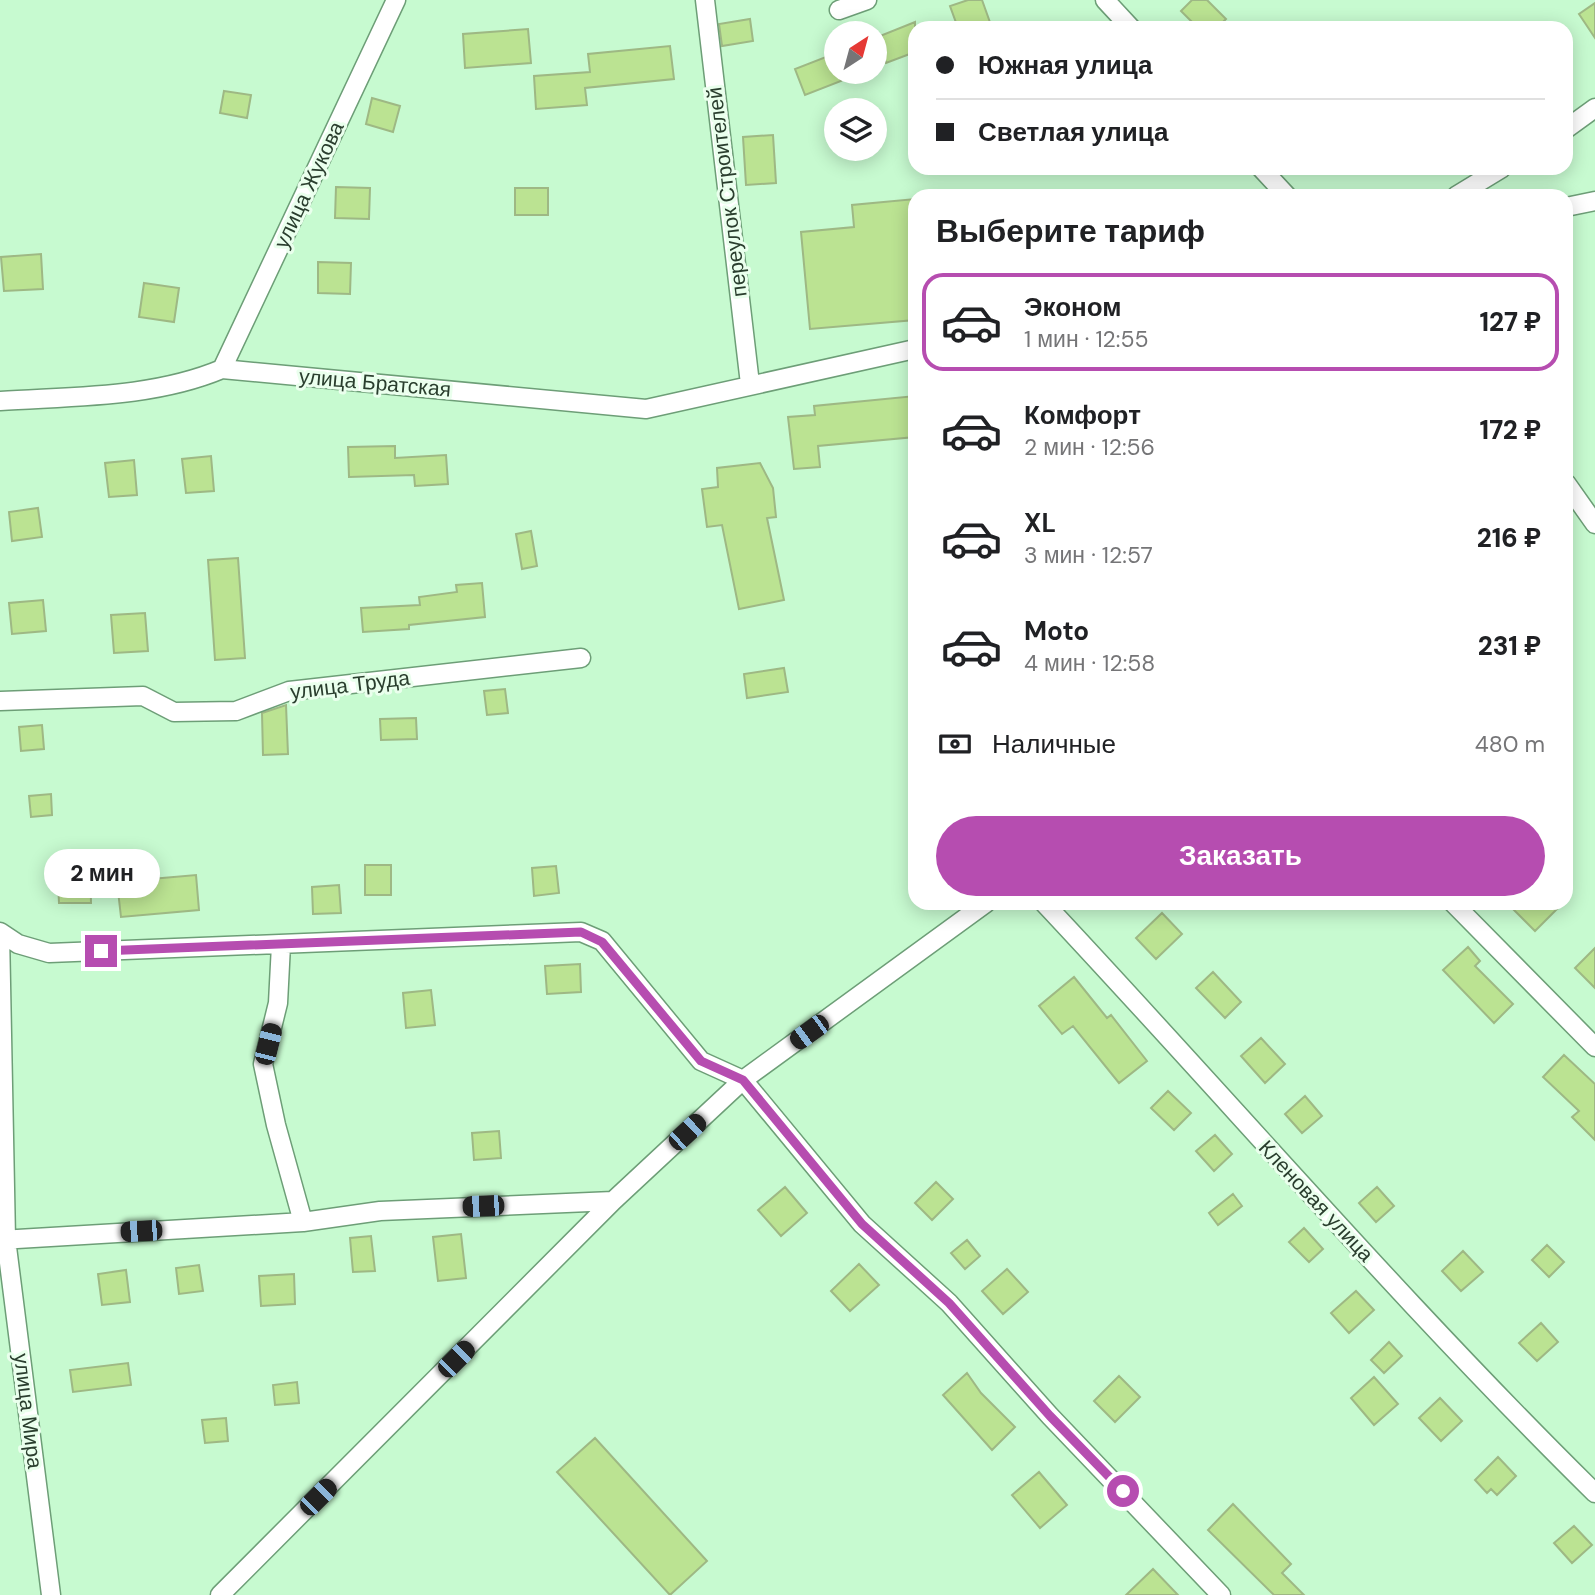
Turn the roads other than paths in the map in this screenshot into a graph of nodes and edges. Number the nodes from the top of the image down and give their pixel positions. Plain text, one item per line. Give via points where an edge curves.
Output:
1 (396, 0) edge
2 (705, 0) edge
3 (867, 0) edge
4 (1105, 0) edge
5 (839, 10) dead end
6 (1124, 21) edge
7 (1595, 108) edge
8 (1573, 124) edge
9 (1268, 175) edge
10 (1490, 175) edge
11 (1280, 189) edge
12 (1468, 189) edge
13 (1595, 201) edge
14 (1573, 206) edge
15 (908, 350) edge
16 (222, 369) junction
17 (750, 384) junction
18 (0, 401) edge
19 (1573, 493) edge
20 (1595, 524) edge
21 (581, 658) dead end
22 (0, 701) edge
23 (976, 910) edge
24 (1050, 910) edge
25 (1460, 910) edge
26 (0, 933) edge
27 (281, 945) junction
28 (1595, 1047) edge
29 (743, 1080) junction
30 (613, 1201) junction
31 (303, 1222) junction
32 (3, 1239) edge
33 (1595, 1493) edge
34 (51, 1595) edge
35 (220, 1595) edge
36 (1221, 1595) edge

1 - 16 street, улица Жукова
2 - 17 street, переулок Строителей
3 - 5 street
4 - 6 street
7 - 8 street
9 - 11 street
10 - 12 street
13 - 14 street
15 - 17 street, улица Братская
16 - 17 street, улица Братская via 646,409
16 - 18 street, улица Братская via 162,388
19 - 20 street
21 - 22 street, улица Труда via 289,691 236,711 174,712 143,696
23 - 29 street
24 - 33 street, Кленовая улица via 1283,1166
25 - 28 street
26 - 27 street via 49,953
26 - 32 street, улица Мира
27 - 29 street via 581,932 602,942 701,1061
27 - 31 street via 278,1003 263,1064
29 - 30 street
29 - 36 street via 862,1224 949,1303
30 - 31 street via 380,1211
30 - 35 street
31 - 32 street
32 - 34 street, улица Мира

